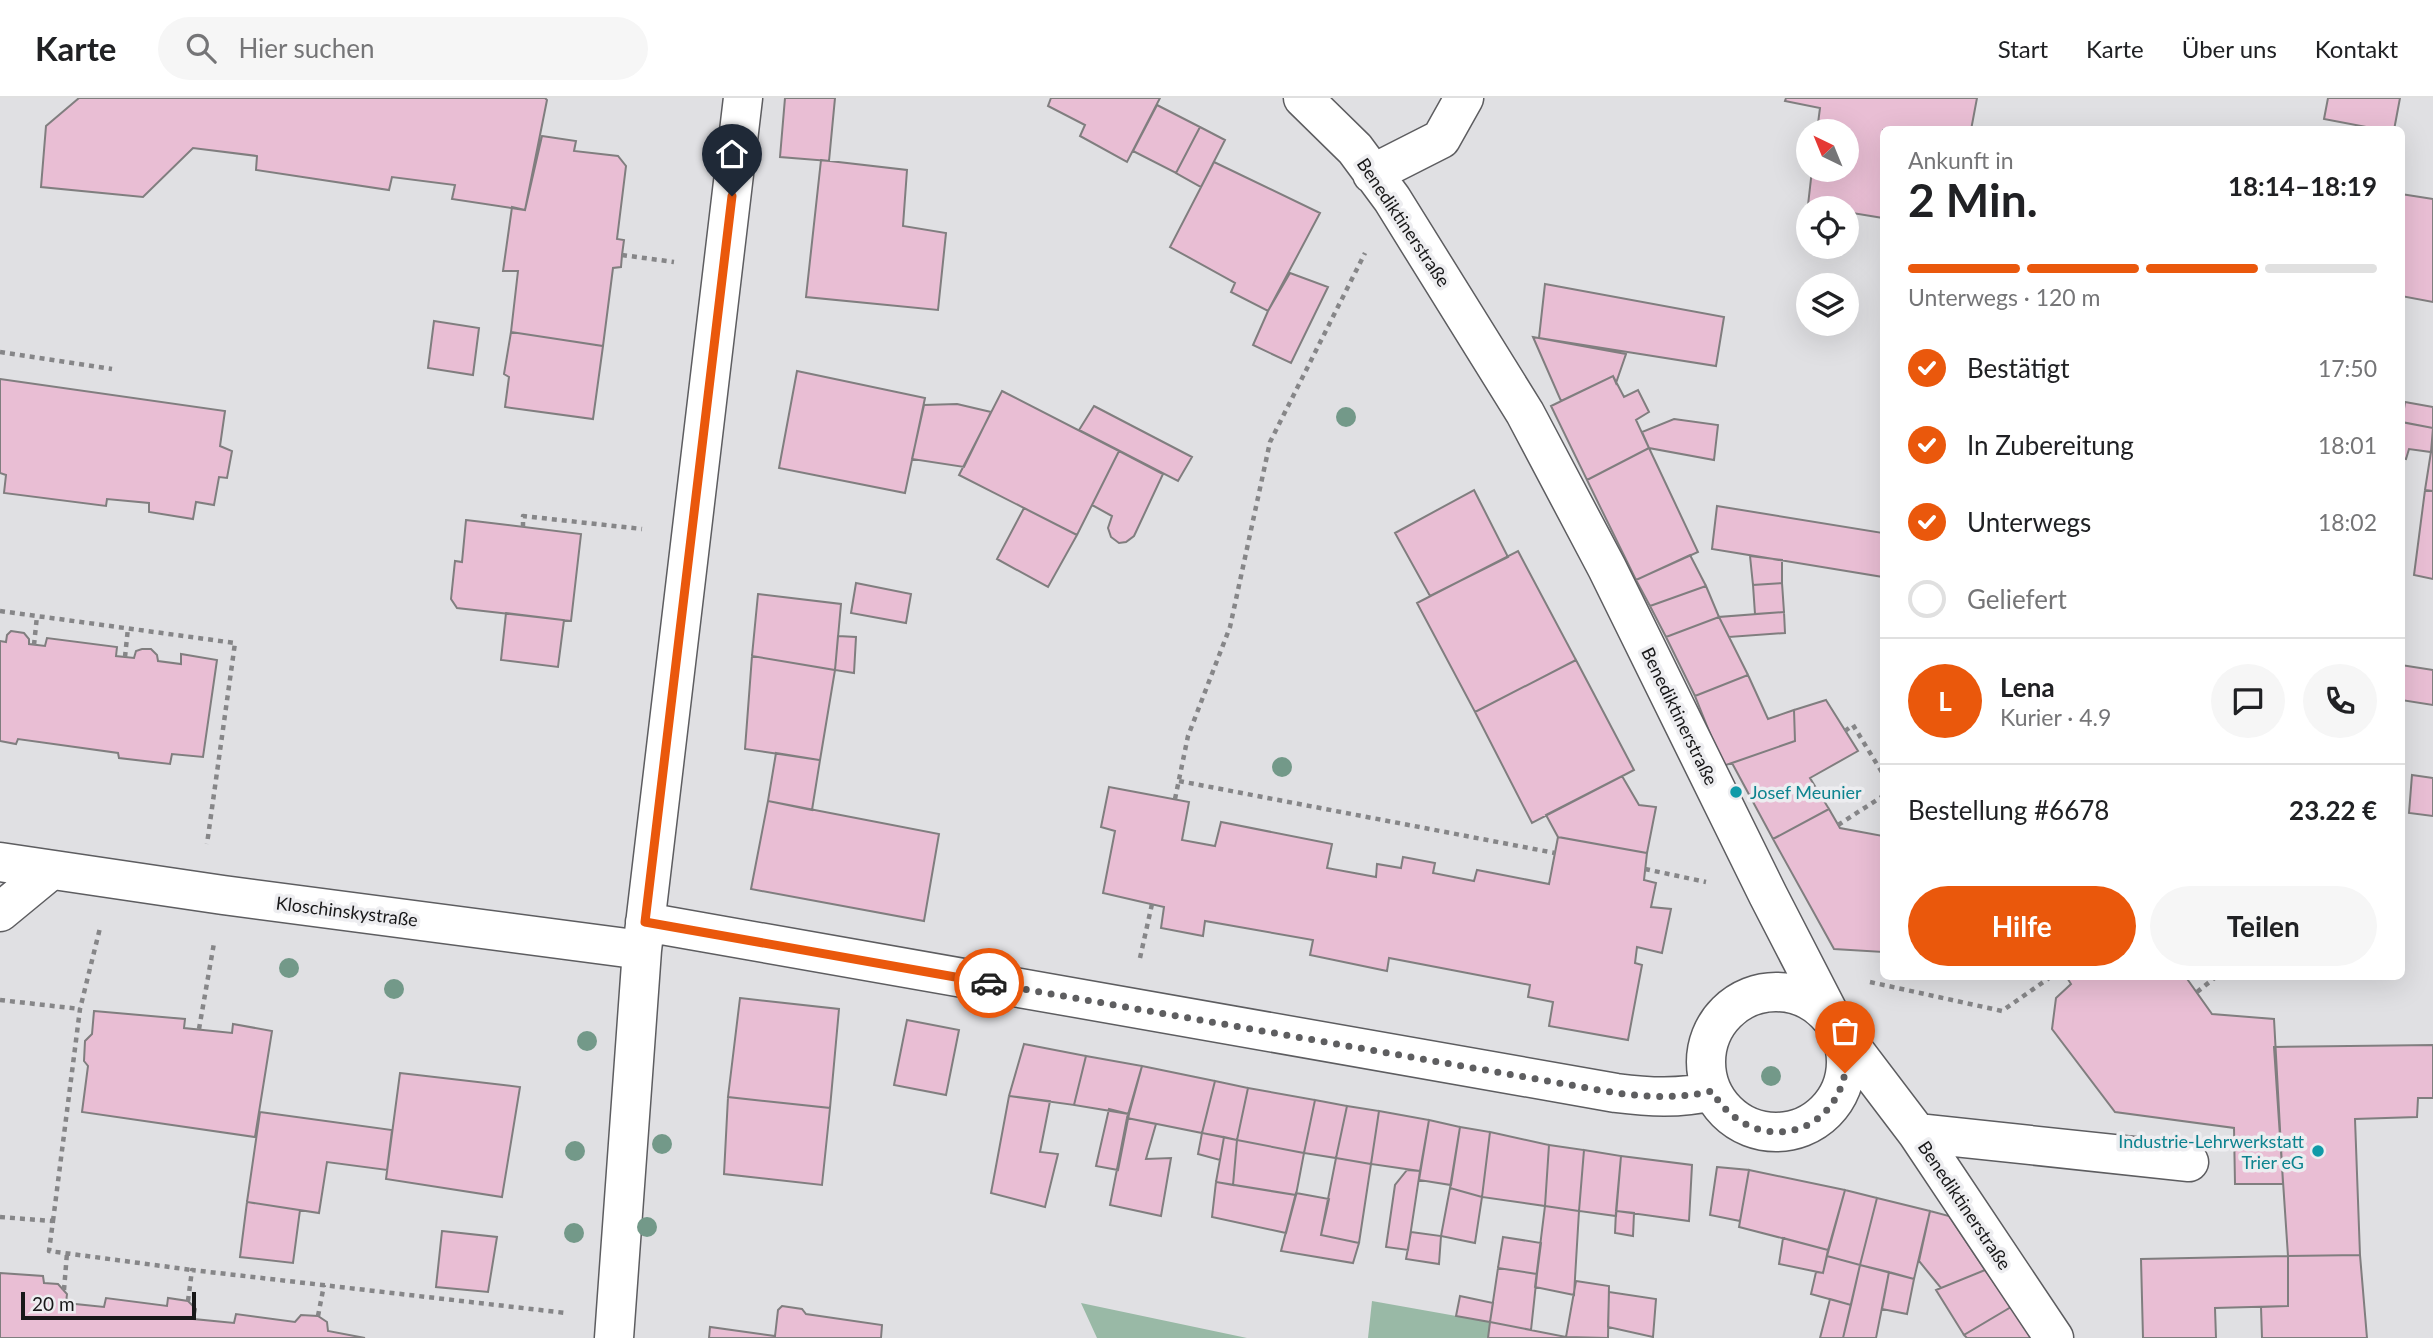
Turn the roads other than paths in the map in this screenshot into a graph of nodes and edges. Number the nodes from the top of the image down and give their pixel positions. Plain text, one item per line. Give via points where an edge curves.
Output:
1 (743, 98) edge
2 (1303, 98) edge
3 (1464, 98) edge
4 (1382, 187) junction
5 (0, 862) edge
6 (51, 870) junction
7 (0, 912) edge
8 (644, 936) junction
9 (1835, 1025) junction
10 (1712, 1091) junction
11 (1917, 1133) junction
12 (2189, 1163) dead end
13 (615, 1328) edge
14 (2054, 1338) edge

1 - 8 street
2 - 4 street, Benediktinerstraße via 1355,149
3 - 4 street via 1441,139
4 - 9 street, Benediktinerstraße via 1525,413
5 - 6 street, Kloschinskystraße
6 - 7 street
6 - 8 street, Kloschinskystraße via 223,895
8 - 10 street, Kloschinskystraße via 1616,1093 1693,1096
8 - 13 street
9 - 10 street via 1814,1003 1786,993 1766,992 1738,1003 1717,1024 1709,1042 1706,1062
9 - 10 street via 1845,1052 1843,1082 1829,1109 1814,1122 1786,1132 1746,1126 1730,1115
9 - 11 street, Benediktinerstraße
11 - 12 street
11 - 14 street, Benediktinerstraße

